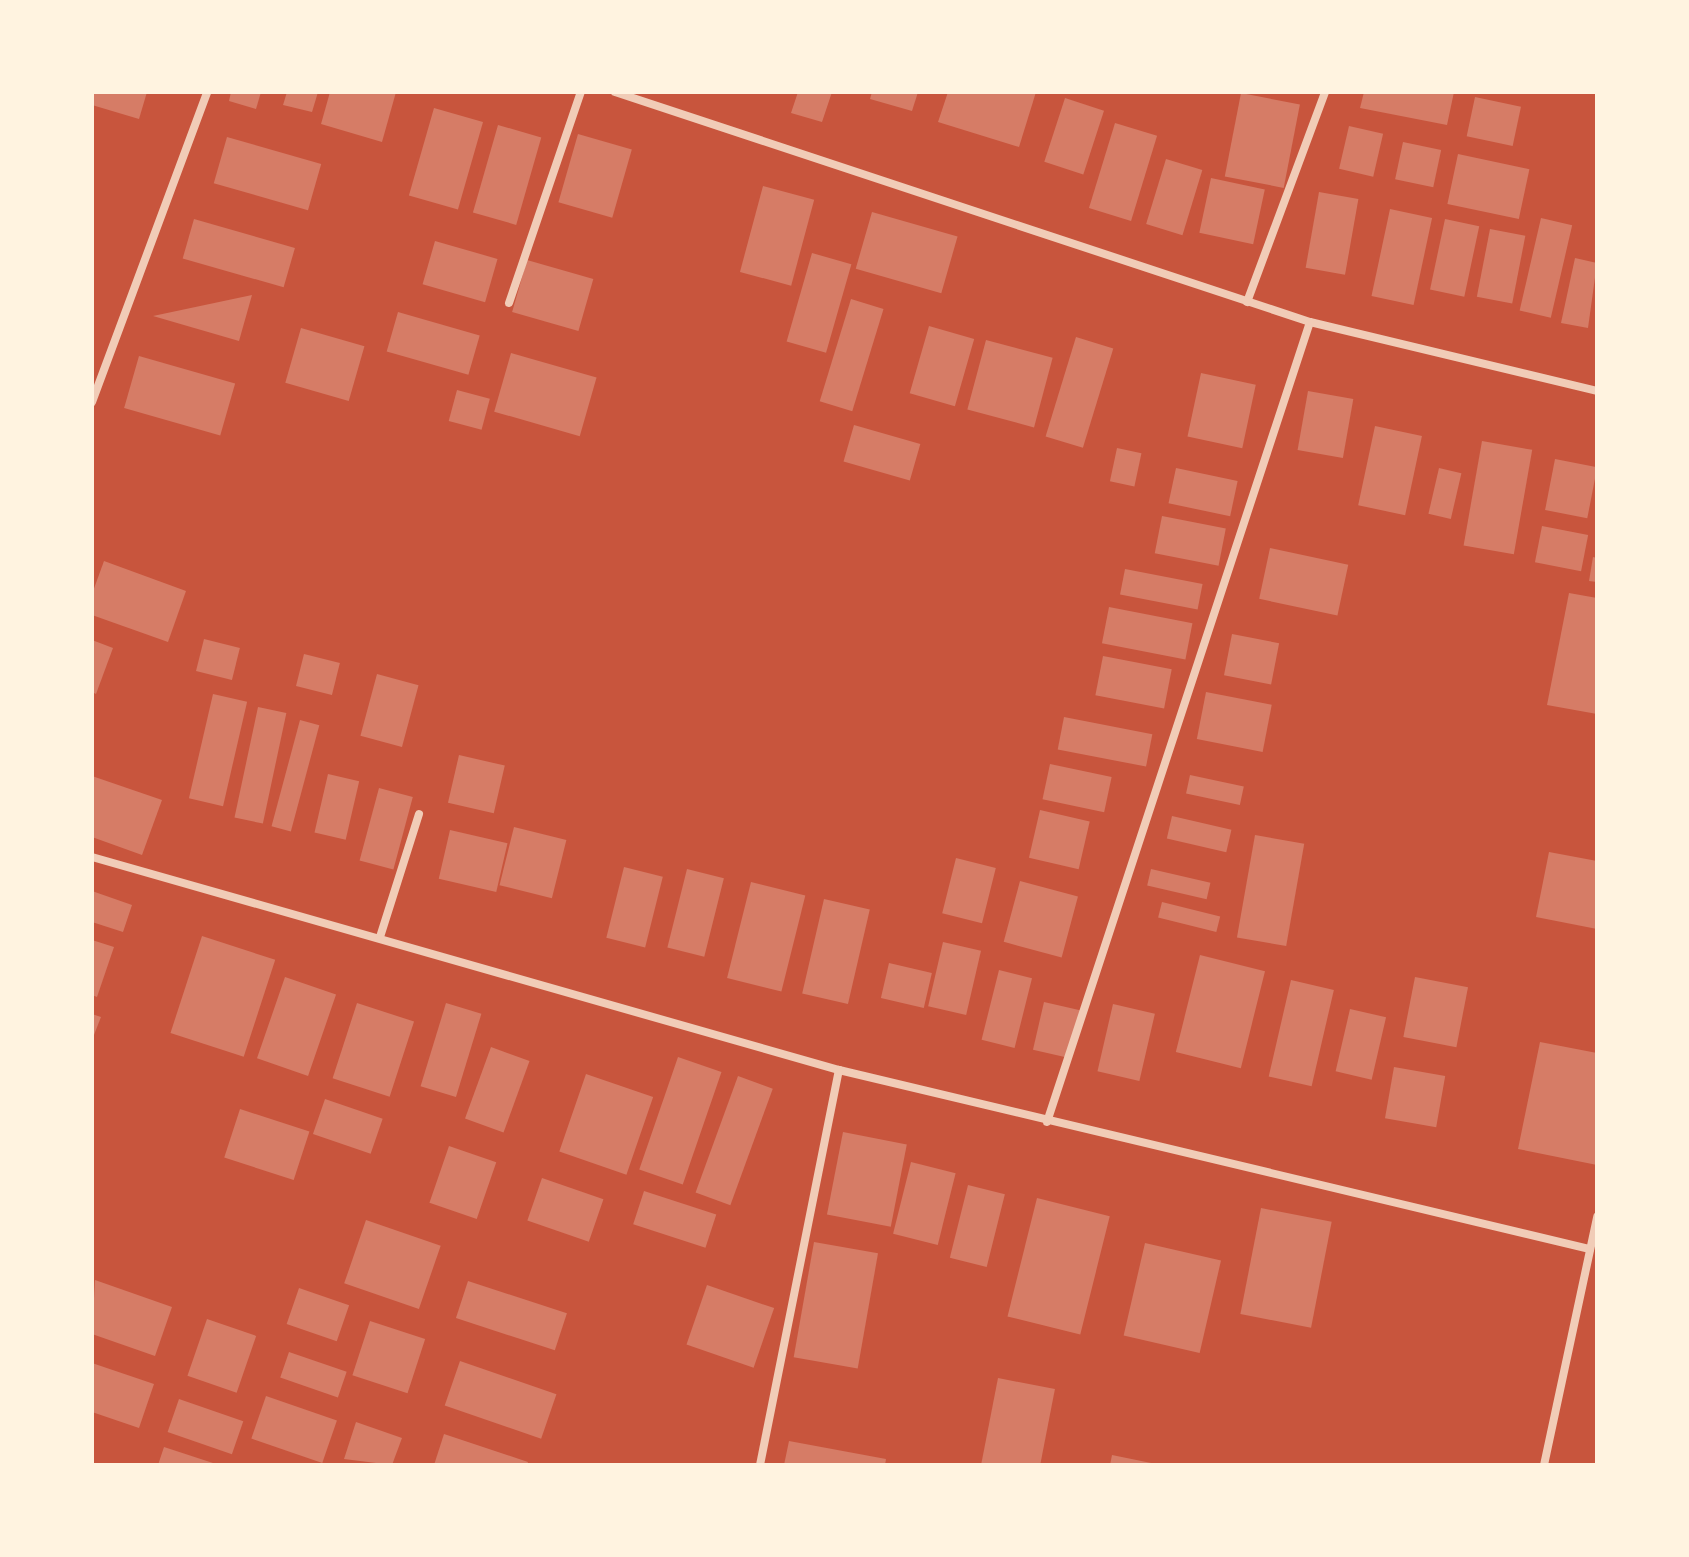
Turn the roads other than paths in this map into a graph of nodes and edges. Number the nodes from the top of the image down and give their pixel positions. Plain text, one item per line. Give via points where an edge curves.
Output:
1 (207, 92) edge
2 (581, 92) edge
3 (615, 92) edge
4 (1325, 92) edge
5 (1247, 302) junction
6 (509, 303) dead end
7 (1310, 322) junction
8 (1597, 391) edge
9 (92, 402) edge
10 (419, 814) dead end
11 (92, 857) edge
12 (380, 937) junction
13 (839, 1070) junction
14 (1047, 1122) junction
15 (1597, 1217) edge
16 (1590, 1249) junction
17 (760, 1465) edge
18 (1544, 1465) edge

1 - 9 street
2 - 6 street
3 - 5 street
4 - 5 street
5 - 7 street
7 - 8 street
7 - 14 street
10 - 12 street
11 - 12 street
12 - 13 street
13 - 14 street
13 - 17 street
14 - 16 street
15 - 16 street
16 - 18 street

